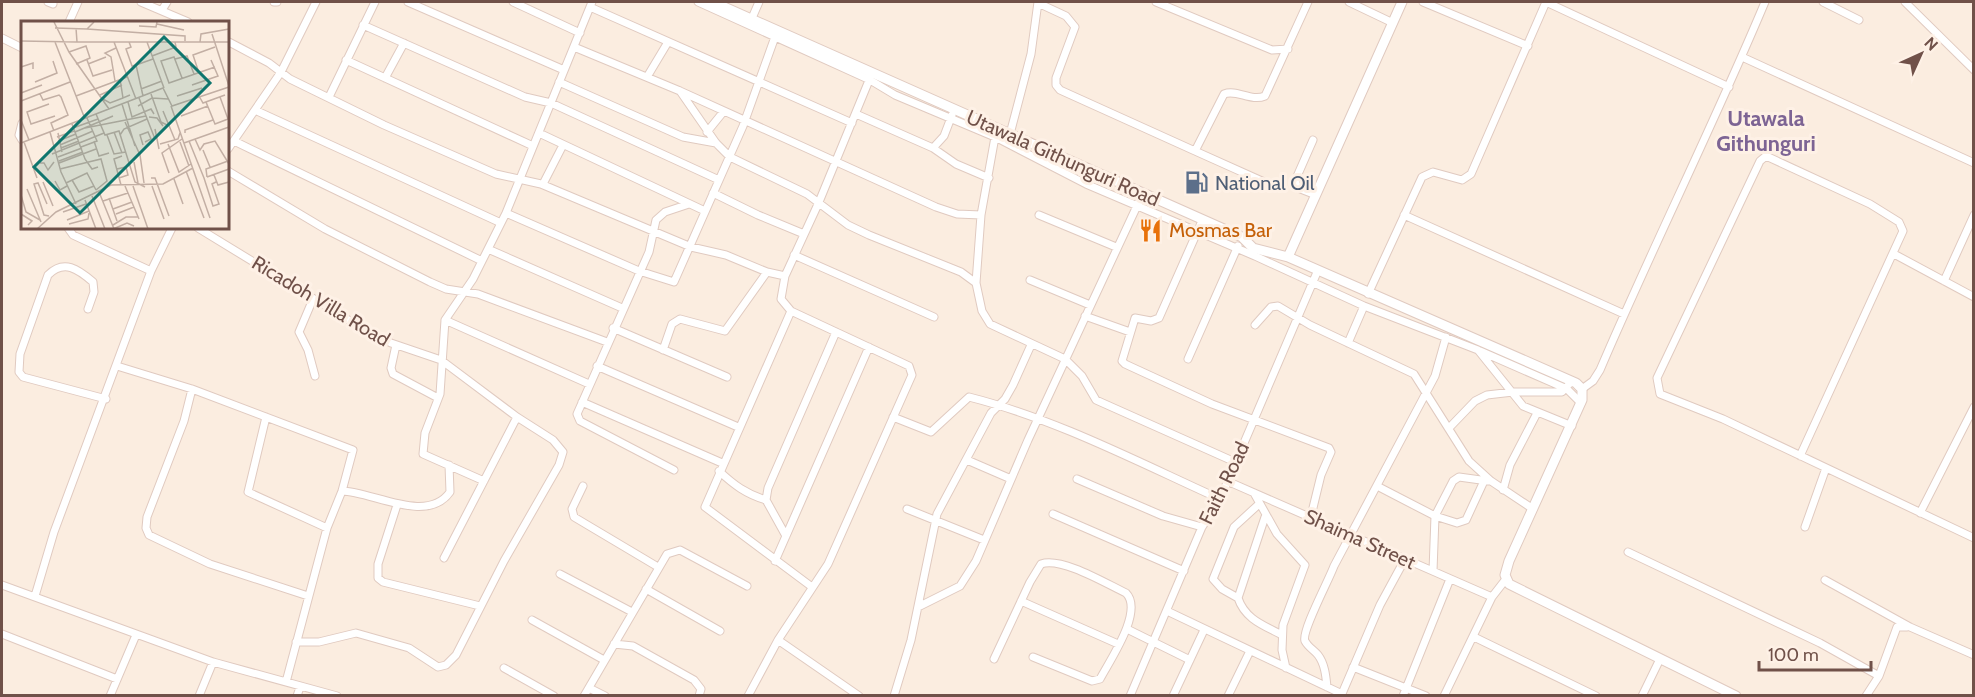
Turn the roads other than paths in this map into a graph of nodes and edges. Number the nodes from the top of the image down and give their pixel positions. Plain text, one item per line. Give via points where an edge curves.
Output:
1 (78, 2) edge
2 (141, 2) edge
3 (166, 2) edge
4 (316, 2) edge
5 (375, 2) edge
6 (408, 2) edge
7 (513, 2) edge
8 (698, 2) edge
9 (713, 2) edge
10 (759, 2) edge
11 (1038, 2) edge
12 (1156, 2) edge
13 (1308, 2) edge
14 (1349, 2) edge
15 (1402, 2) edge
16 (1423, 2) edge
17 (1545, 2) edge
18 (1765, 2) edge
19 (1823, 2) edge
20 (1905, 2) edge
21 (591, 4) edge
22 (162, 10) junction
23 (752, 18) junction
24 (70, 20) edge
25 (1859, 20) dead end
26 (186, 21) edge
27 (1393, 23) junction
28 (363, 25) junction
29 (580, 33) junction
30 (776, 34) junction
31 (2, 38) edge
32 (668, 42) junction
33 (230, 43) edge
34 (404, 43) junction
35 (1528, 46) junction
36 (574, 47) junction
37 (21, 48) edge
38 (1288, 49) junction
39 (1742, 57) junction
40 (346, 60) junction
41 (564, 70) junction
42 (1974, 70) edge
43 (282, 72) junction
44 (647, 76) junction
45 (871, 76) junction
46 (385, 78) junction
47 (559, 82) junction
48 (759, 82) junction
49 (1729, 87) junction
50 (680, 91) junction
51 (329, 98) junction
52 (551, 103) junction
53 (954, 109) junction
54 (256, 111) junction
55 (724, 111) junction
56 (856, 114) junction
57 (951, 120) junction
58 (745, 121) junction
59 (852, 123) junction
60 (985, 129) junction
61 (707, 132) junction
62 (539, 133) junction
63 (1010, 135) junction
64 (995, 137) junction
65 (1313, 140) dead end
66 (234, 141) junction
67 (716, 143) junction
68 (230, 146) edge
69 (562, 146) junction
70 (533, 147) junction
71 (933, 148) junction
72 (1195, 151) junction
73 (730, 157) junction
74 (836, 162) junction
75 (1974, 163) edge
76 (230, 172) edge
77 (989, 178) junction
78 (719, 180) junction
79 (521, 181) junction
80 (543, 184) junction
81 (1274, 186) dead end
82 (713, 193) junction
83 (1143, 193) junction
84 (1316, 195) junction
85 (819, 202) junction
86 (689, 204) junction
87 (1138, 204) junction
88 (705, 211) junction
89 (506, 213) junction
90 (981, 215) junction
91 (1039, 215) dead end
92 (1404, 215) junction
93 (1974, 215) edge
94 (1202, 220) junction
95 (501, 223) junction
96 (69, 230) edge
97 (171, 230) edge
98 (201, 230) edge
99 (1197, 231) junction
100 (656, 232) junction
101 (804, 234) junction
102 (1242, 237) junction
103 (691, 247) junction
104 (1116, 247) junction
105 (1237, 248) junction
106 (488, 249) junction
107 (1894, 254) junction
108 (794, 255) junction
109 (1288, 257) junction
110 (482, 261) junction
111 (1318, 270) junction
112 (151, 271) junction
113 (639, 271) junction
114 (767, 272) junction
115 (784, 276) junction
116 (1030, 279) dead end
117 (1944, 281) junction
118 (976, 283) junction
119 (1312, 283) junction
120 (465, 291) junction
121 (1368, 294) junction
122 (1974, 297) edge
123 (313, 299) junction
124 (1090, 305) junction
125 (1364, 306) junction
126 (622, 308) junction
127 (88, 309) dead end
128 (791, 311) junction
129 (1624, 314) junction
130 (1085, 316) junction
131 (934, 317) dead end
132 (1299, 317) junction
133 (445, 320) junction
134 (1255, 325) dead end
135 (613, 328) junction
136 (836, 332) junction
137 (1130, 332) junction
138 (1446, 337) junction
139 (607, 342) junction
140 (1348, 344) junction
141 (396, 345) junction
142 (1031, 345) junction
143 (869, 347) junction
144 (663, 350) junction
145 (1478, 350) junction
146 (1065, 359) junction
147 (1188, 359) dead end
148 (441, 360) junction
149 (117, 366) junction
150 (597, 366) junction
151 (315, 376) dead end
152 (727, 377) dead end
153 (589, 384) junction
154 (1569, 385) junction
155 (192, 388) junction
156 (1582, 389) junction
157 (1426, 390) junction
158 (1513, 392) junction
159 (438, 398) junction
160 (106, 399) junction
161 (582, 402) junction
162 (1581, 403) junction
163 (1000, 405) junction
164 (1974, 407) edge
165 (1537, 413) junction
166 (266, 417) junction
167 (517, 417) junction
168 (894, 417) junction
169 (1038, 419) junction
170 (1253, 419) junction
171 (1572, 426) junction
172 (738, 427) junction
173 (1449, 428) junction
174 (1800, 456) junction
175 (967, 459) junction
176 (1234, 462) junction
177 (722, 463) junction
178 (449, 465) junction
179 (1826, 468) junction
180 (674, 470) dead end
181 (719, 471) junction
182 (1011, 479) junction
183 (1077, 479) dead end
184 (484, 481) junction
185 (1227, 481) junction
186 (1487, 481) junction
187 (583, 486) dead end
188 (1377, 486) junction
189 (1503, 490) junction
190 (342, 491) junction
191 (1254, 493) junction
192 (1220, 499) junction
193 (766, 500) junction
194 (1259, 504) junction
195 (397, 505) junction
196 (907, 509) dead end
197 (1533, 509) junction
198 (1920, 513) junction
199 (1053, 514) dead end
200 (1311, 516) junction
201 (1435, 516) junction
202 (1265, 517) junction
203 (936, 520) junction
204 (1202, 527) junction
205 (1805, 527) dead end
206 (1974, 527) edge
207 (327, 528) junction
208 (1352, 534) junction
209 (786, 536) junction
210 (1971, 537) edge
211 (984, 540) junction
212 (1628, 552) dead end
213 (444, 558) dead end
214 (1405, 559) junction
215 (775, 561) junction
216 (658, 567) junction
217 (1184, 571) junction
218 (1433, 572) junction
219 (560, 574) dead end
220 (1450, 579) junction
221 (1506, 579) junction
222 (1825, 580) dead end
223 (2, 585) edge
224 (747, 586) dead end
225 (812, 587) junction
226 (646, 589) junction
227 (35, 596) junction
228 (308, 596) junction
229 (1492, 597) junction
230 (1238, 598) junction
231 (1021, 601) junction
232 (480, 606) junction
233 (918, 607) junction
234 (1167, 611) junction
235 (632, 612) junction
236 (532, 621) dead end
237 (1910, 627) junction
238 (1127, 629) junction
239 (1204, 630) junction
240 (720, 631) dead end
241 (2, 634) edge
242 (136, 634) junction
243 (1282, 635) junction
244 (1474, 637) junction
245 (778, 640) junction
246 (296, 642) junction
247 (1154, 642) junction
248 (614, 644) junction
249 (1119, 644) junction
250 (1249, 653) junction
251 (1974, 655) edge
252 (1033, 657) dead end
253 (994, 659) dead end
254 (1660, 659) junction
255 (604, 660) junction
256 (1190, 660) junction
257 (213, 662) junction
258 (1353, 667) junction
259 (504, 668) dead end
260 (1286, 668) junction
261 (1879, 676) junction
262 (117, 679) junction
263 (286, 682) junction
264 (300, 687) junction
265 (1327, 687) junction
266 (1407, 687) junction
267 (589, 688) junction
268 (750, 695) edge
269 (1341, 695) edge
270 (110, 696) edge
271 (199, 696) edge
272 (297, 696) edge
273 (337, 696) edge
274 (554, 696) edge
275 (584, 696) edge
276 (604, 696) edge
277 (699, 696) edge
278 (859, 696) edge
279 (894, 696) edge
280 (1130, 696) edge
281 (1173, 696) edge
282 (1228, 696) edge
283 (1403, 696) edge
284 (1426, 696) edge
285 (1444, 696) edge
286 (1596, 696) edge
287 (1642, 696) edge
288 (1737, 696) edge
289 (1866, 696) edge

1 - 24 street
2 - 22 street
3 - 22 street
4 - 43 street
5 - 28 street
6 - 41 street
7 - 29 street
8 - 30 street
9 - 23 street, Utawala Githunguri Road
10 - 23 street
11 - 63 street via 1031,54
11 - 72 street via 1066,16 1075,27 1056,78 1060,90
12 - 38 street via 1272,50
13 - 38 street
14 - 27 street
15 - 27 street
16 - 35 street
17 - 35 street
17 - 49 street
18 - 39 street
19 - 25 street
20 - 42 street
21 - 29 street
21 - 32 street
22 - 26 street
23 - 30 street, Utawala Githunguri Road
27 - 84 street
28 - 34 street
28 - 40 street
29 - 36 street
30 - 45 street, Utawala Githunguri Road
30 - 48 street
31 - 37 street
32 - 44 street
32 - 48 street
33 - 43 street
34 - 46 street
34 - 52 street via 525,97
35 - 92 street via 1471,174 1462,180 1428,172
36 - 41 street
36 - 44 street
38 - 72 street via 1265,96 1259,99 1224,94
39 - 49 street
39 - 75 street
40 - 46 street
40 - 51 street
41 - 47 street
43 - 51 street
43 - 54 street
44 - 50 street
45 - 53 street, Utawala Githunguri Road
45 - 56 street
45 - 57 street via 895,95
46 - 70 street
47 - 52 street
47 - 67 street via 683,137
48 - 58 street
48 - 59 street
49 - 129 street
50 - 55 street
50 - 61 street
51 - 79 street via 458,159
52 - 62 street
52 - 78 street
53 - 57 street
53 - 60 street, Utawala Githunguri Road
54 - 66 street
54 - 95 street
55 - 58 street
55 - 61 street
56 - 59 street
56 - 71 street
57 - 60 street
57 - 71 street
58 - 73 street
58 - 74 street
59 - 74 street
60 - 63 street, Utawala Githunguri Road
60 - 64 street
61 - 67 street
62 - 69 street
62 - 70 street
63 - 83 street, Utawala Githunguri Road
64 - 77 street
64 - 87 street via 1086,183
65 - 84 street via 1295,181 1298,188
66 - 68 street
66 - 110 street
67 - 73 street
69 - 80 street
69 - 86 street
70 - 79 street
71 - 77 street via 956,164
72 - 81 street
73 - 78 street
73 - 85 street
74 - 85 street
74 - 90 street via 936,207
76 - 120 street via 326,229 429,282
77 - 90 street
78 - 82 street
79 - 80 street
79 - 89 street
80 - 100 street
82 - 88 street
82 - 101 street
83 - 87 street
83 - 94 street, Utawala Githunguri Road
84 - 109 street
85 - 101 street
85 - 118 street via 848,225 961,272
86 - 88 street
86 - 100 street via 660,215
87 - 99 street
87 - 104 street
88 - 103 street
89 - 95 street
89 - 113 street
90 - 118 street
91 - 104 street
92 - 121 street
92 - 129 street
93 - 117 street
94 - 99 street
94 - 102 street, Utawala Githunguri Road
95 - 106 street
96 - 112 street
97 - 112 street
98 - 123 street, Ricadoh Villa Road
99 - 105 street
99 - 137 street via 1159,318 1135,318
100 - 103 street
100 - 113 street
101 - 108 street
102 - 105 street
102 - 109 street, Utawala Githunguri Road via 1253,248
103 - 113 street via 672,283
103 - 114 street via 726,255
104 - 124 street
105 - 119 street
105 - 147 street
106 - 110 street
106 - 126 street
107 - 117 street
107 - 174 street
107 - 174 street via 1903,231 1903,225 1896,219 1770,157 1760,161 1657,382 1660,394
108 - 115 street
108 - 131 street
109 - 111 street, Utawala Githunguri Road
110 - 120 street
111 - 119 street, Faith Road
111 - 121 street, Utawala Githunguri Road
112 - 149 street
113 - 126 street
114 - 115 street
114 - 144 street via 725,331 680,319 672,324
115 - 128 street via 780,299
116 - 124 street
117 - 122 street
118 - 142 street via 986,320
119 - 125 street
119 - 132 street, Faith Road
120 - 133 street
120 - 139 street
121 - 154 street, Utawala Githunguri Road
123 - 141 street, Ricadoh Villa Road
123 - 151 street via 299,332
124 - 130 street
125 - 138 street
125 - 140 street
126 - 135 street
127 - 160 street via 93,282 69,266 53,270 20,354 19,372 23,377
128 - 136 street
128 - 172 street
129 - 156 street via 1600,370
130 - 137 street
130 - 146 street
132 - 134 street via 1274,305
132 - 140 street
132 - 170 street, Faith Road
133 - 148 street
133 - 153 street
135 - 139 street
135 - 144 street
136 - 143 street
136 - 193 street
137 - 170 street via 1122,355 1125,364
138 - 145 street
138 - 157 street via 1442,358
139 - 150 street
140 - 157 street via 1414,374
141 - 148 street, Ricadoh Villa Road
141 - 159 street via 393,374
142 - 146 street
142 - 163 street
143 - 168 street via 912,369
143 - 209 street
144 - 152 street
145 - 154 street
145 - 158 street
146 - 169 street
146 - 176 street via 1082,376 1096,400
148 - 159 street
148 - 167 street, Ricadoh Villa Road
149 - 155 street
149 - 160 street
150 - 153 street
150 - 172 street
153 - 161 street
154 - 156 street, Utawala Githunguri Road
154 - 158 street via 1562,392
154 - 162 street
155 - 166 street
155 - 228 street via 184,421 147,517 149,535 210,564
156 - 162 street
157 - 173 street
157 - 188 street
158 - 165 street via 1523,406
158 - 173 street via 1480,397
159 - 178 street via 422,448 426,457
160 - 227 street via 54,532
161 - 177 street
161 - 180 street via 577,414 580,421
162 - 171 street
163 - 168 street via 965,398 931,432
163 - 169 street
163 - 175 street via 991,413
164 - 198 street
165 - 171 street
165 - 189 street via 1510,465
166 - 190 street via 351,447 353,454
166 - 207 street via 248,492
167 - 184 street
167 - 232 street, Ricadoh Villa Road via 553,440 563,452
168 - 225 street via 832,554
169 - 182 street
169 - 192 street
170 - 176 street, Faith Road
170 - 200 street via 1329,448
171 - 197 street
172 - 177 street
173 - 186 street
174 - 179 street
175 - 182 street
175 - 203 street
176 - 185 street, Faith Road
177 - 181 street
178 - 184 street
178 - 195 street via 450,492 443,500 436,504
179 - 198 street
179 - 205 street
181 - 193 street via 748,495
181 - 215 street via 705,507
182 - 211 street
183 - 204 street via 1163,516
184 - 213 street
185 - 191 street, Shaima Street
185 - 192 street, Faith Road
186 - 189 street
186 - 201 street via 1455,478
186 - 201 street via 1462,523
187 - 216 street via 572,509 574,517
188 - 201 street
188 - 208 street
189 - 197 street
190 - 195 street
190 - 207 street
191 - 194 street
191 - 200 street, Shaima Street
192 - 204 street, Faith Road
193 - 209 street
194 - 202 street
194 - 230 street via 1234,527 1213,579
195 - 232 street via 378,564 378,578
196 - 203 street
197 - 221 street via 1509,561
198 - 210 street
199 - 217 street
200 - 208 street, Shaima Street
201 - 218 street
202 - 230 street
202 - 243 street via 1305,565
203 - 211 street
203 - 233 street
204 - 217 street, Faith Road
206 - 210 street
207 - 228 street
208 - 214 street, Shaima Street
208 - 265 street via 1303,635 1321,660
209 - 215 street
211 - 233 street via 960,586
212 - 261 street via 1820,643
214 - 218 street, Shaima Street
214 - 258 street
215 - 225 street
216 - 224 street via 668,554 680,550
216 - 226 street
217 - 234 street, Faith Road
218 - 220 street, Shaima Street
219 - 235 street
220 - 229 street, Shaima Street
220 - 266 street
221 - 229 street
221 - 254 street via 1514,588
222 - 237 street
223 - 227 street
225 - 245 street
226 - 235 street
226 - 240 street
227 - 242 street
228 - 246 street
229 - 244 street
230 - 243 street via 1250,618
231 - 238 street via 1041,564 1055,562 1126,593 1132,604
231 - 249 street
231 - 253 street
232 - 246 street via 456,655 438,668 409,648 356,633 319,642
233 - 279 street
234 - 239 street
234 - 247 street, Faith Road
235 - 248 street
236 - 255 street
237 - 251 street
237 - 261 street via 1897,627
238 - 247 street
238 - 249 street
239 - 250 street
239 - 256 street
241 - 262 street
242 - 257 street
242 - 262 street
243 - 260 street
244 - 285 street
244 - 286 street
245 - 268 street
245 - 278 street
246 - 263 street
247 - 256 street
247 - 280 street, Faith Road
248 - 255 street
248 - 277 street via 633,646 694,680 700,689
249 - 252 street via 1100,679 1092,681
250 - 260 street
250 - 282 street
254 - 287 street
254 - 288 street
255 - 267 street
256 - 281 street
257 - 263 street
257 - 271 street
258 - 266 street
258 - 269 street
259 - 274 street
260 - 265 street
261 - 289 street
262 - 270 street
263 - 264 street
264 - 272 street
264 - 273 street
265 - 269 street
266 - 283 street
266 - 284 street
267 - 275 street
267 - 276 street

